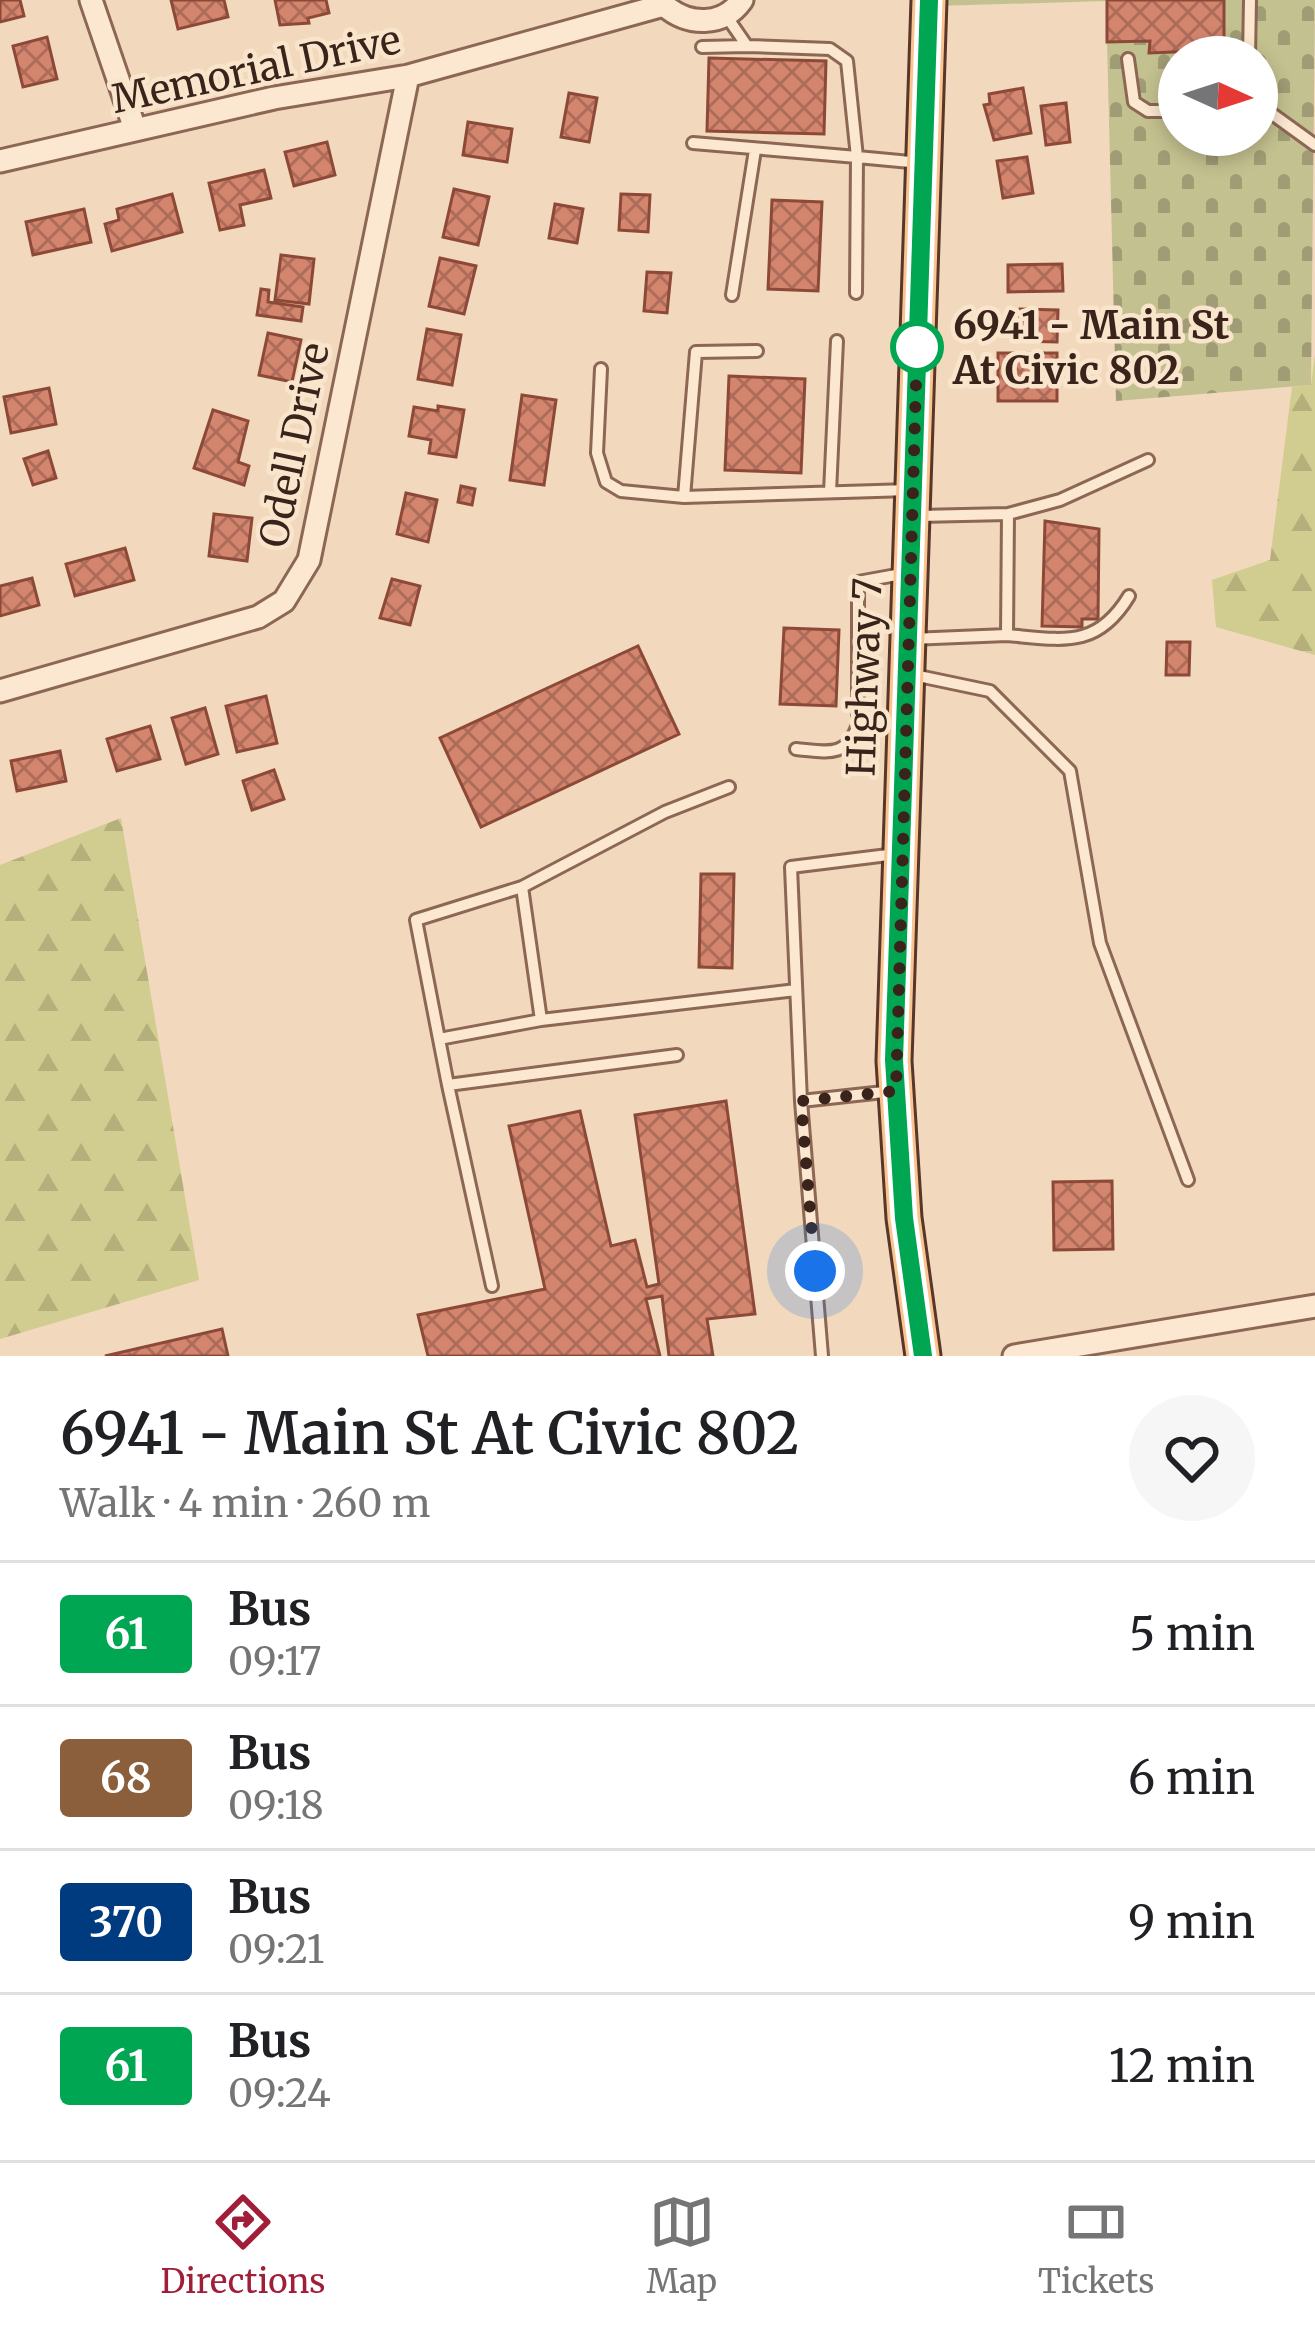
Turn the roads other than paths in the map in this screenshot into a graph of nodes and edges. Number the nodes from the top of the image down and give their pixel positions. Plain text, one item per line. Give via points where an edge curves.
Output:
1 (91, 0) edge
2 (929, 0) edge
3 (1250, 0) edge
4 (665, 2) edge
5 (734, 8) edge
6 (1249, 36) edge
7 (747, 46) junction
8 (702, 47) dead end
9 (1128, 59) dead end
10 (408, 76) junction
11 (1158, 111) edge
12 (1278, 118) edge
13 (135, 129) junction
14 (693, 143) dead end
15 (1315, 145) edge
16 (755, 150) junction
17 (857, 157) junction
18 (0, 161) edge
19 (924, 164) junction
20 (856, 293) dead end
21 (732, 295) dead end
22 (837, 341) dead end
23 (757, 351) dead end
24 (602, 369) dead end
25 (1148, 460) dead end
26 (830, 492) junction
27 (684, 497) junction
28 (912, 503) junction
29 (1007, 514) junction
30 (910, 572) junction
31 (1129, 596) dead end
32 (1007, 635) junction
33 (906, 656) junction
34 (0, 691) edge
35 (796, 749) dead end
36 (729, 787) dead end
37 (899, 854) junction
38 (522, 887) junction
39 (796, 990) junction
40 (541, 1020) junction
41 (439, 1039) junction
42 (677, 1055) dead end
43 (448, 1085) junction
44 (896, 1091) junction
45 (801, 1101) junction
46 (1188, 1180) dead end
47 (492, 1286) dead end
48 (1315, 1306) edge
49 (822, 1356) edge
50 (923, 1356) edge
51 (1014, 1356) edge

1 - 13 street
2 - 19 main road, Highway 7
3 - 6 lane
4 - 5 street, Memorial Drive via 697,20
4 - 10 street, Memorial Drive
5 - 7 lane
7 - 8 lane
7 - 17 lane via 830,49 847,61
9 - 11 lane via 1134,102
10 - 13 street, Memorial Drive
10 - 34 street, Odell Drive via 309,560 296,588 258,617
12 - 15 lane
13 - 18 street, Memorial Drive
14 - 16 lane
16 - 17 lane
16 - 21 lane
17 - 19 lane
17 - 20 lane
19 - 28 main road, Highway 7
22 - 26 lane
23 - 27 lane via 696,352
24 - 27 lane via 597,453 606,482 621,491
25 - 29 lane
26 - 27 lane
26 - 28 lane
28 - 29 lane
28 - 30 main road, Highway 7
29 - 32 lane
30 - 33 main road, Highway 7
30 - 35 lane via 858,581 858,725 851,745 837,753
31 - 32 lane via 1112,625 1090,635
32 - 33 lane
33 - 37 main road, Highway 7
33 - 46 lane via 990,691 1070,771 1100,943
36 - 38 lane
37 - 39 lane via 791,867
37 - 44 main road, Highway 7
38 - 40 lane
38 - 41 lane via 416,920
39 - 40 lane
39 - 45 lane
40 - 41 lane
41 - 43 lane
42 - 43 lane
43 - 47 lane
44 - 45 lane
44 - 50 main road, Highway 7
45 - 49 lane
48 - 51 street

